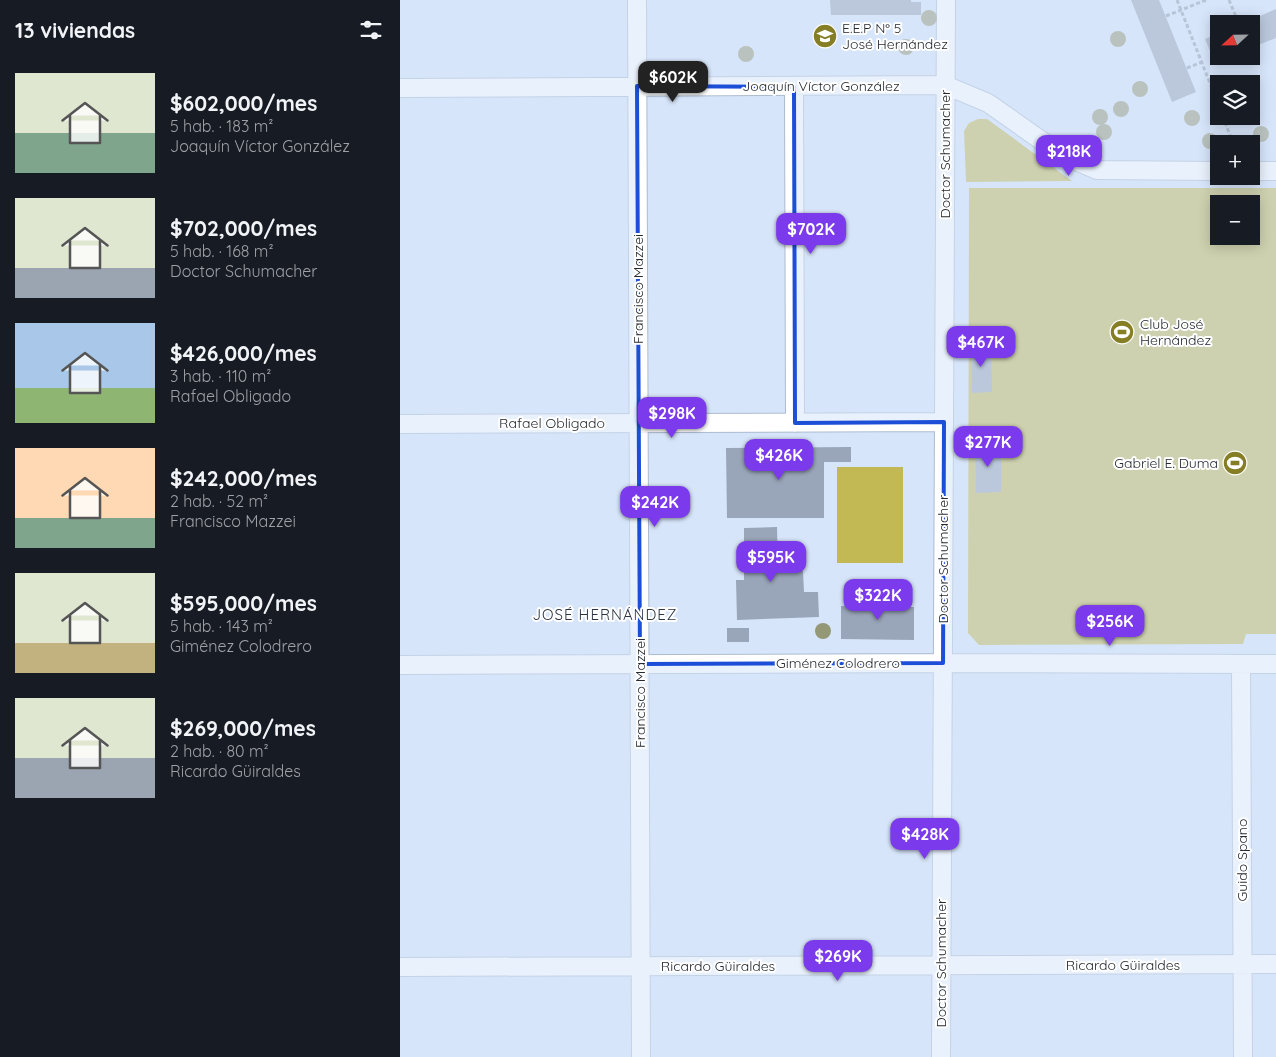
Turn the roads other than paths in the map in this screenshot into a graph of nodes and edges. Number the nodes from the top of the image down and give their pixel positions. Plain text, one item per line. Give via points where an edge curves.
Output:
1 (637, 0) edge
2 (946, 0) edge
3 (945, 85) junction
4 (637, 86) junction
5 (794, 87) junction
6 (400, 88) edge
7 (1210, 171) edge
8 (1260, 171) edge
9 (1276, 171) edge
10 (944, 422) junction
11 (638, 423) junction
12 (795, 423) junction
13 (400, 424) edge
14 (943, 663) junction
15 (640, 664) junction
16 (1241, 664) junction
17 (1276, 664) edge
18 (400, 666) edge
19 (1243, 964) junction
20 (1276, 964) edge
21 (941, 965) junction
22 (640, 966) junction
23 (400, 967) edge
24 (641, 1057) edge
25 (941, 1057) edge
26 (1243, 1057) edge

1 - 4 street, Francisco Mazzei
2 - 3 street, Doctor Schumacher
3 - 5 street, Joaquín Víctor González
3 - 7 street, Joaquín Víctor González via 988,103 1062,156 1097,170
3 - 10 street, Doctor Schumacher
4 - 5 street, Joaquín Víctor González
4 - 6 street, Joaquín Víctor González
4 - 11 street, Francisco Mazzei
5 - 12 street
8 - 9 street
10 - 12 street, Rafael Obligado
10 - 14 street, Doctor Schumacher
11 - 12 street, Rafael Obligado
11 - 13 street, Rafael Obligado
11 - 15 street, Francisco Mazzei
14 - 15 street, Giménez Colodrero
14 - 16 street, Giménez Colodrero
14 - 21 street, Doctor Schumacher
15 - 18 street, Giménez Colodrero
15 - 22 street, Francisco Mazzei
16 - 17 street, Giménez Colodrero
16 - 19 street, Guido Spano
19 - 20 street, Ricardo Güiraldes
19 - 21 street, Ricardo Güiraldes
19 - 26 street, Guido Spano
21 - 22 street, Ricardo Güiraldes
21 - 25 street, Doctor Schumacher
22 - 23 street, Ricardo Güiraldes
22 - 24 street, Francisco Mazzei

